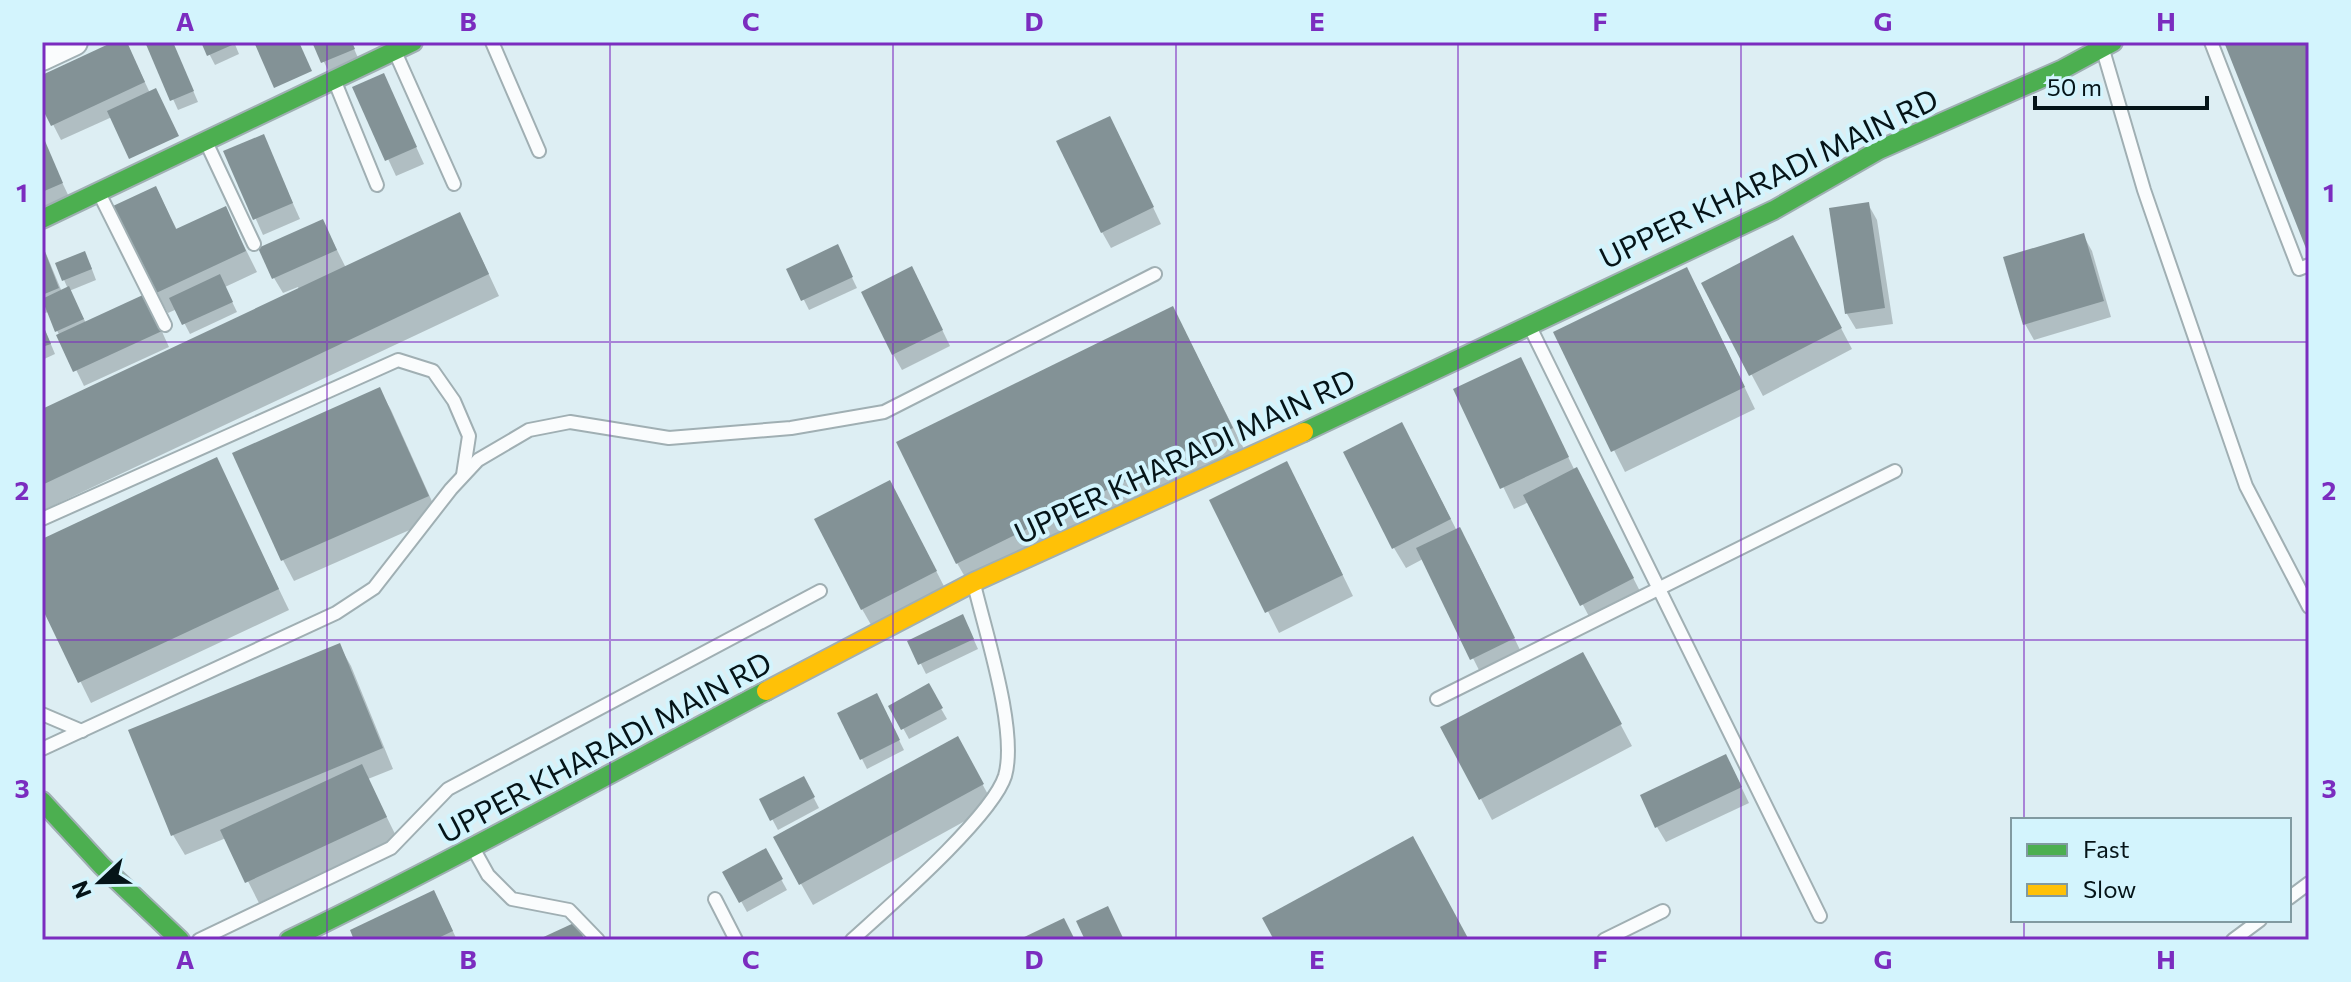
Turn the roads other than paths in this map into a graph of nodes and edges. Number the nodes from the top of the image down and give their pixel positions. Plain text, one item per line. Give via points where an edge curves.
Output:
1 (74, 42) edge
2 (413, 42) edge
3 (492, 42) edge
4 (2211, 42) edge
5 (2108, 45) edge
6 (395, 51) junction
7 (42, 57) edge
8 (334, 80) junction
9 (205, 141) junction
10 (539, 151) dead end
11 (454, 184) dead end
12 (377, 185) dead end
13 (98, 192) junction
14 (42, 219) edge
15 (254, 244) dead end
16 (2309, 265) edge
17 (1155, 274) dead end
18 (165, 325) dead end
19 (1529, 325) junction
20 (1895, 471) dead end
21 (463, 476) junction
22 (42, 519) edge
23 (974, 582) junction
24 (1658, 587) junction
25 (820, 591) dead end
26 (2309, 607) edge
27 (1437, 699) dead end
28 (42, 714) edge
29 (82, 731) junction
30 (42, 749) edge
31 (42, 801) edge
32 (472, 846) junction
33 (2309, 883) edge
34 (2291, 896) edge
35 (715, 899) dead end
36 (1663, 911) dead end
37 (1820, 916) dead end
38 (2257, 922) edge
39 (180, 940) edge
40 (199, 940) edge
41 (289, 940) edge
42 (598, 940) edge
43 (736, 940) edge
44 (852, 940) edge
45 (1604, 940) edge
46 (2233, 940) edge

1 - 7 street
2 - 6 main road
3 - 10 lane
4 - 16 lane via 2299,269
5 - 19 main road, UPPER KHARADI MAIN RD via 1879,150 1774,210
5 - 26 lane via 2144,190 2246,486
6 - 8 main road
6 - 11 lane
8 - 9 main road
8 - 12 lane
9 - 13 main road
9 - 15 lane
13 - 14 main road
13 - 18 lane
17 - 21 lane via 884,412 791,428 669,438 570,422 529,430 478,460
19 - 23 main road, UPPER KHARADI MAIN RD
19 - 24 lane
20 - 24 lane
21 - 22 lane via 469,436 454,401 433,371 398,360
21 - 29 lane via 374,588 336,613
23 - 32 main road, UPPER KHARADI MAIN RD
23 - 44 lane via 1003,709 1005,776 965,832
24 - 27 lane
24 - 37 lane
25 - 40 lane via 448,789 391,848
28 - 29 lane
29 - 30 lane
31 - 39 main road
32 - 41 main road, UPPER KHARADI MAIN RD
32 - 42 lane via 488,875 512,899 569,910
33 - 34 lane
35 - 43 lane
36 - 45 lane
38 - 46 lane

